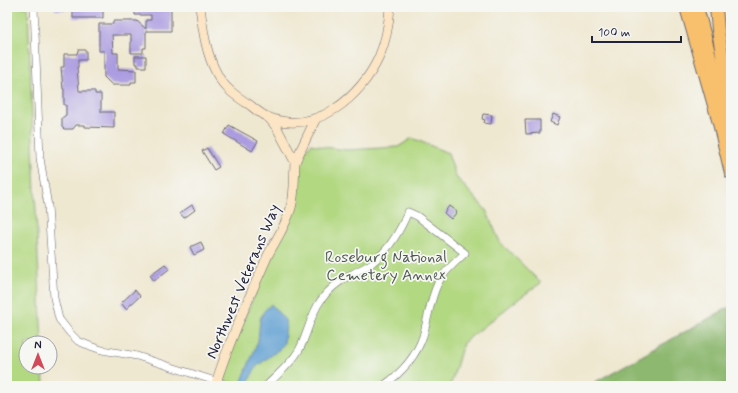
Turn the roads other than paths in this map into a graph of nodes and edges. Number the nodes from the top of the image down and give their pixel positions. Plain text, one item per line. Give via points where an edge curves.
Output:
1 (34, 7) edge
2 (200, 7) edge
3 (390, 7) edge
4 (686, 7) edge
5 (697, 7) edge
6 (716, 7) edge
7 (731, 108) edge
8 (269, 118) junction
9 (316, 118) junction
10 (731, 137) edge
11 (295, 162) junction
12 (731, 173) edge
13 (215, 384) edge
14 (231, 386) edge
15 (266, 386) edge
16 (383, 386) edge

1 - 13 street via 40,158 48,206 54,298 59,319 78,341 102,350 137,356
2 - 8 street via 204,34 217,75 224,86
3 - 9 street via 388,30 373,69 354,93 339,106
4 - 12 highway
5 - 10 highway
6 - 7 highway
8 - 9 street via 290,122
8 - 11 street
9 - 11 street, Northwest Veterans Way
11 - 13 street, Northwest Veterans Way via 293,196 286,222 269,254
13 - 14 street
15 - 16 street via 296,355 321,300 344,279 374,262 386,250 408,212 417,216 465,253 439,282 428,310 423,337 415,353 400,372

